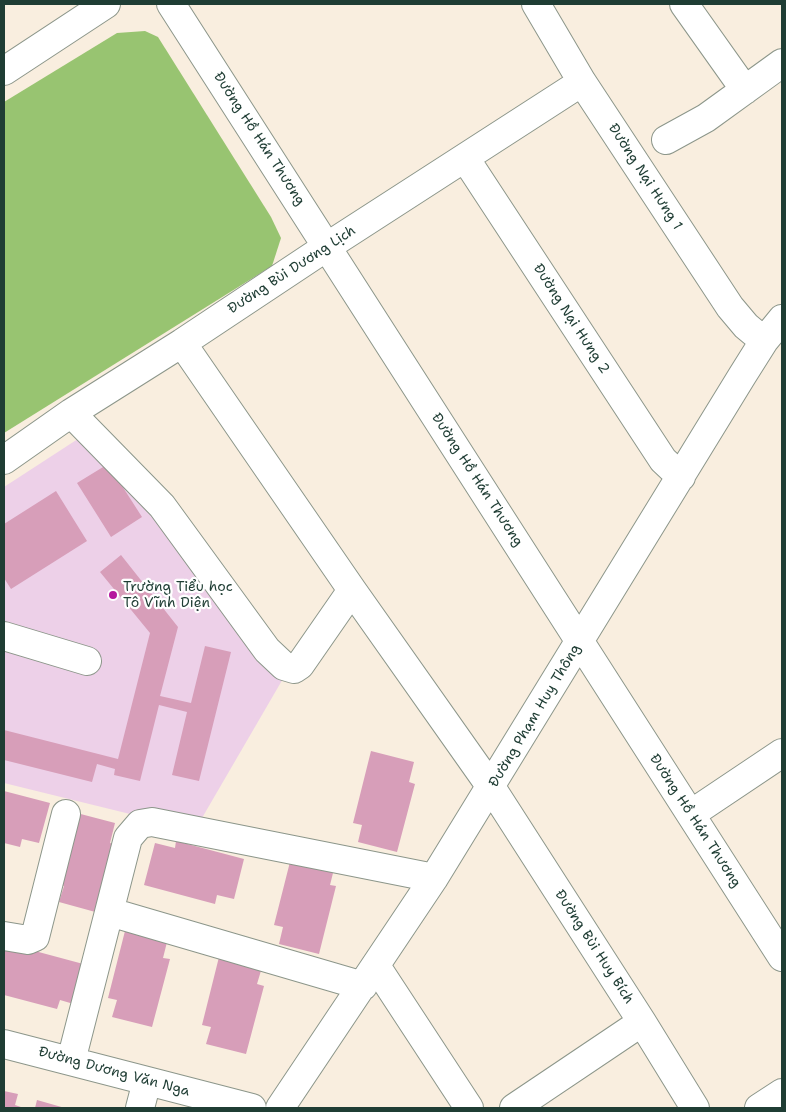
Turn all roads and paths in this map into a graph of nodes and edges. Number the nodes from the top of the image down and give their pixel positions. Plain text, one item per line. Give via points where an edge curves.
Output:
1 (106, 4) edge
2 (171, 4) edge
3 (536, 4) edge
4 (684, 4) edge
5 (782, 63) edge
6 (4, 72) edge
7 (582, 82) junction
8 (745, 90) junction
9 (666, 140) dead end
10 (465, 158) junction
11 (328, 246) junction
12 (782, 319) edge
13 (764, 341) junction
14 (182, 343) junction
15 (71, 413) junction
16 (4, 460) edge
17 (680, 477) junction
18 (352, 590) junction
19 (4, 636) edge
20 (580, 641) junction
21 (87, 661) dead end
22 (782, 753) edge
23 (492, 787) junction
24 (66, 814) dead end
25 (691, 814) junction
26 (434, 878) junction
27 (110, 912) junction
28 (4, 936) edge
29 (782, 958) edge
30 (370, 976) junction
31 (642, 1022) junction
32 (4, 1044) edge
33 (71, 1061) junction
34 (147, 1081) junction
35 (782, 1093) edge
36 (140, 1108) edge
37 (252, 1108) edge
38 (280, 1108) edge
39 (469, 1108) edge
40 (514, 1108) edge
41 (695, 1108) edge
42 (760, 1108) edge

1 - 6 street
2 - 11 street, Đường Hồ Hán Thương
3 - 7 street, Đường Nại Hưng 1
4 - 8 street
5 - 8 street
7 - 10 street, Đường Bùi Dương Lịch
7 - 13 street, Đường Nại Hưng 1 via 730,307
8 - 9 street via 706,118
10 - 11 street, Đường Bùi Dương Lịch
10 - 17 street, Đường Nại Hưng 2 via 663,460
11 - 14 street, Đường Bùi Dương Lịch
11 - 20 street, Đường Hồ Hán Thương
12 - 13 street, Đường Phạm Huy Thông
13 - 17 street, Đường Phạm Huy Thông
14 - 15 street, Đường Bùi Dương Lịch
14 - 18 street, Đường Bùi Huy Bích
15 - 16 street, Đường Bùi Dương Lịch
15 - 18 street via 162,506 267,650 284,666 294,669 300,665
17 - 20 street, Đường Phạm Huy Thông
18 - 23 street, Đường Bùi Huy Bích
19 - 21 street
20 - 23 street, Đường Phạm Huy Thông
20 - 25 street, Đường Hồ Hán Thương
22 - 25 street
23 - 26 street, Đường Phạm Huy Thông
23 - 31 street, Đường Bùi Huy Bích
24 - 28 street via 35,937 28,940
25 - 29 street, Đường Hồ Hán Thương
26 - 27 street via 152,822 140,824 128,838
26 - 30 street, Đường Phạm Huy Thông
27 - 30 street
27 - 33 street
30 - 38 street, Đường Phạm Huy Thông
30 - 39 street
31 - 40 street
31 - 41 street, Đường Bùi Huy Bích
32 - 33 street, Đường Dương Văn Nga
33 - 34 street, Đường Dương Văn Nga
34 - 36 street
34 - 37 street, Đường Dương Văn Nga
35 - 42 street

